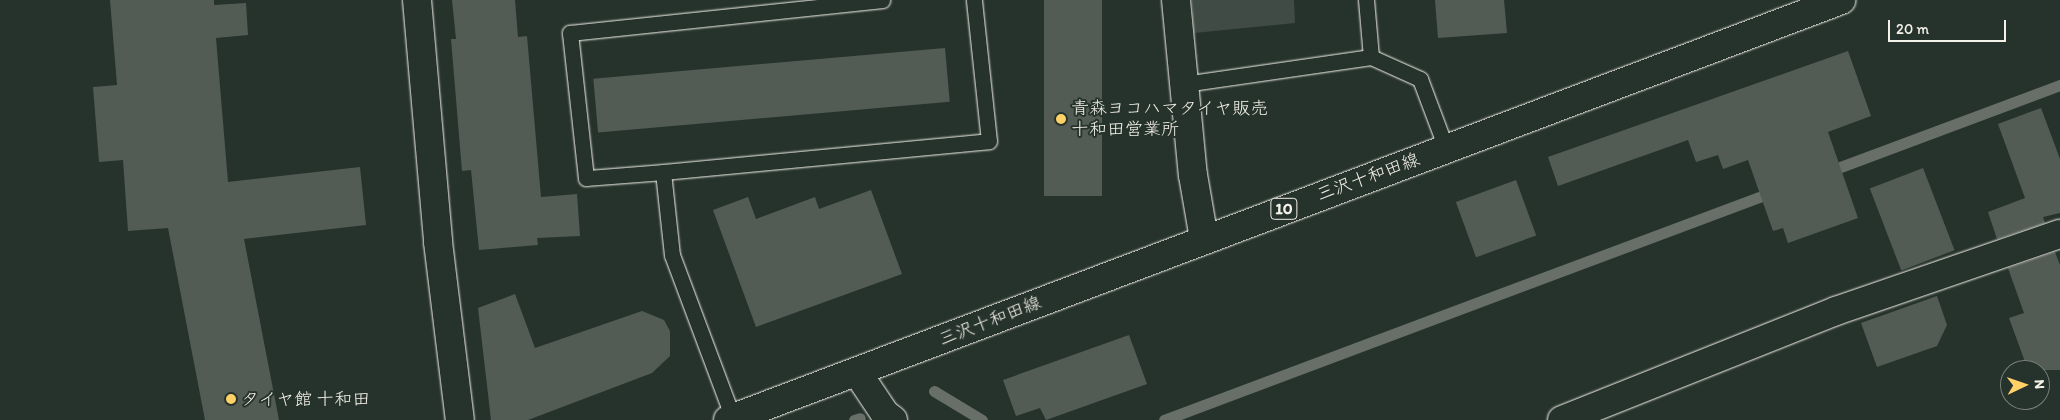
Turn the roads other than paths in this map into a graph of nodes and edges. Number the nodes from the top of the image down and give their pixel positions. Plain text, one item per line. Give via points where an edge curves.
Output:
1 (417, 0) edge
2 (882, 0) edge
3 (974, 0) edge
4 (1176, 0) edge
5 (1366, 0) edge
6 (1841, 0) edge
7 (1801, 7) edge
8 (1370, 57) junction
9 (1184, 84) junction
10 (1446, 148) junction
11 (663, 172) junction
12 (2060, 234) edge
13 (1204, 239) junction
14 (857, 372) junction
15 (731, 419) edge
16 (460, 420) edge
17 (893, 420) edge
18 (1562, 420) edge

1 - 16 street via 438,242
2 - 11 lane via 570,33 586,178
3 - 11 lane via 989,141
4 - 9 street
5 - 8 lane
6 - 7 street, 三沢十和田線 / 10
7 - 10 street, 三沢十和田線 / 10
8 - 9 lane
8 - 10 lane via 1420,79
9 - 13 street via 1192,175
10 - 13 street, 三沢十和田線 / 10
11 - 15 lane via 672,255
12 - 18 street via 1836,310
13 - 14 street, 三沢十和田線 / 10
14 - 15 street, 三沢十和田線 / 10
14 - 17 street via 885,414

